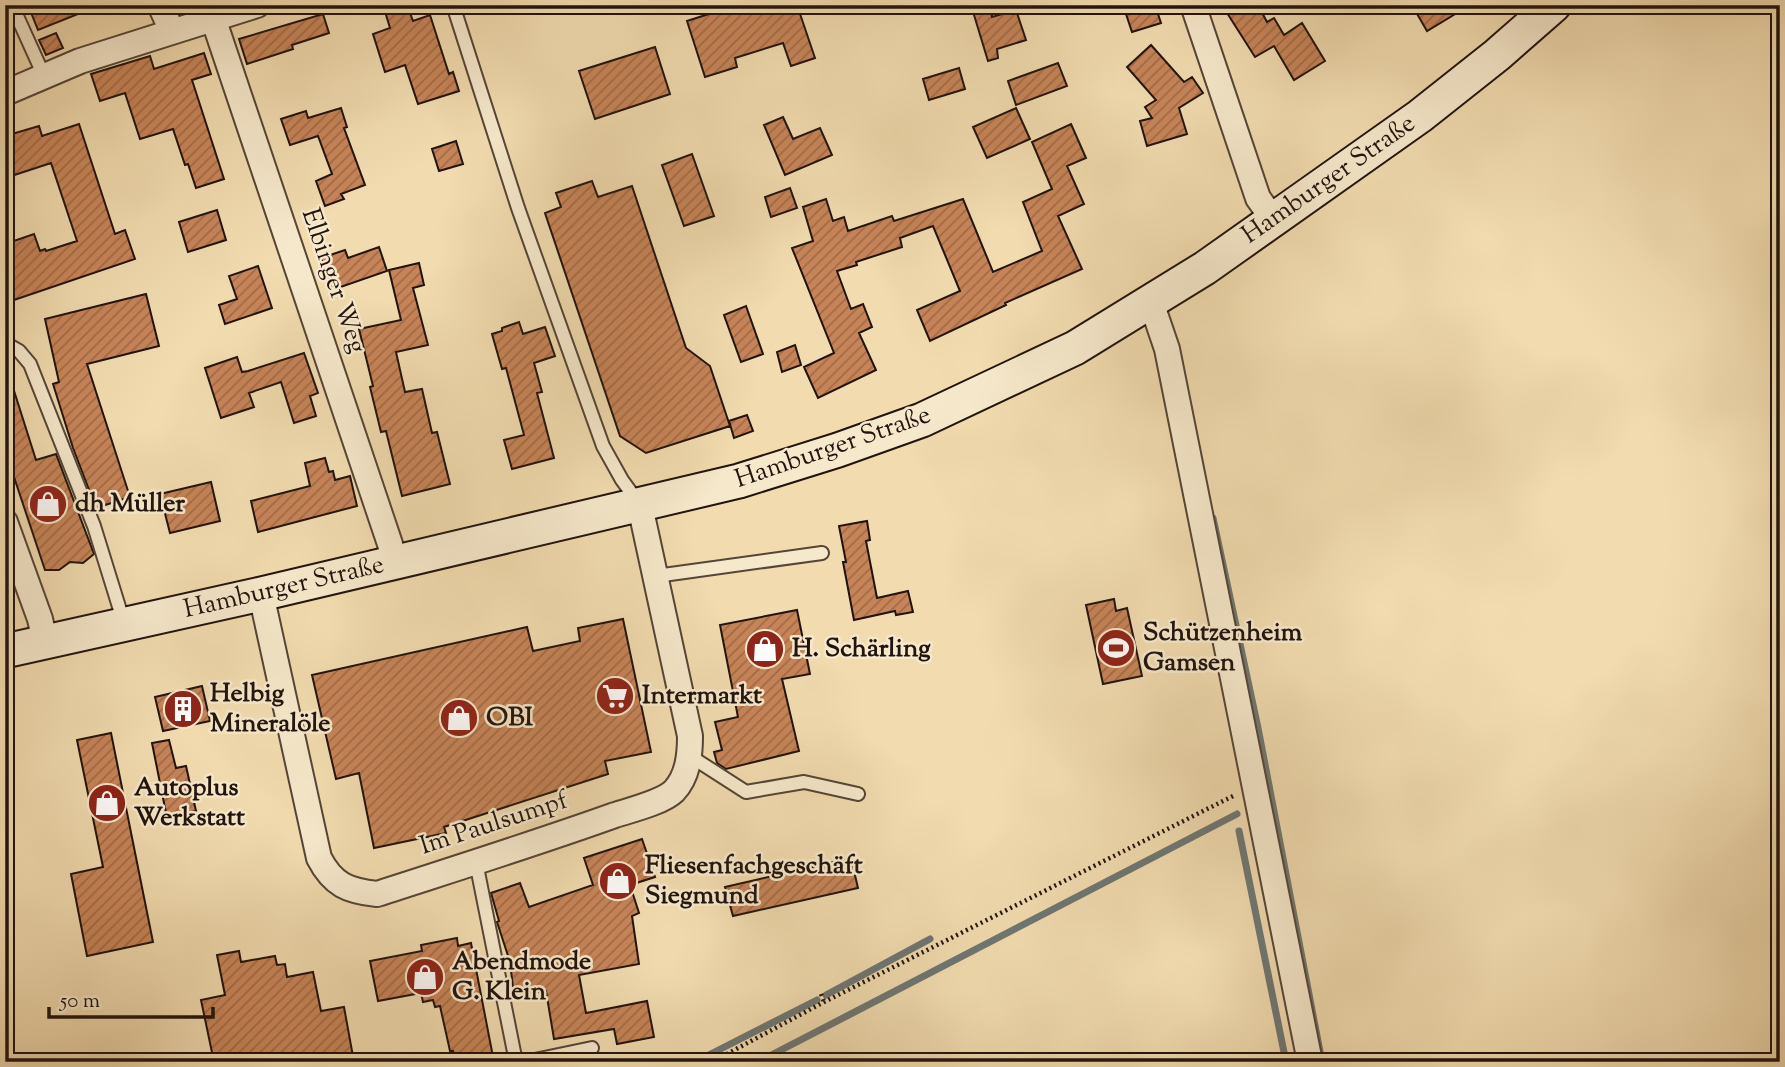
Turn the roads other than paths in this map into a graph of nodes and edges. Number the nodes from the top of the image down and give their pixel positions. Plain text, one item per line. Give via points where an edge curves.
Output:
1 (12, 5) edge
2 (160, 5) edge
3 (257, 5) edge
4 (453, 5) edge
5 (1193, 5) edge
6 (1554, 5) edge
7 (213, 18) junction
8 (172, 31) junction
9 (44, 76) junction
10 (5, 93) edge
11 (1273, 219) junction
12 (1151, 303) junction
13 (5, 343) edge
14 (640, 506) junction
15 (5, 522) edge
16 (822, 553) dead end
17 (394, 563) junction
18 (656, 576) junction
19 (261, 594) junction
20 (124, 623) junction
21 (44, 642) junction
22 (5, 651) edge
23 (690, 756) junction
24 (858, 794) dead end
25 (476, 862) junction
26 (592, 1048) dead end
27 (516, 1062) edge
28 (525, 1062) edge
29 (1310, 1062) edge

1 - 9 lane
2 - 8 street
3 - 7 street
4 - 14 lane via 518,208 603,446
5 - 11 street via 1258,198
6 - 11 street, Hamburger Straße via 1420,116
7 - 8 street
7 - 17 street, Elbinger Weg
8 - 9 street
9 - 10 street
11 - 12 street, Hamburger Straße
12 - 14 street, Hamburger Straße via 1075,348 922,420 740,481
12 - 29 street via 1167,349
13 - 20 lane via 30,364 94,526
14 - 17 street, Hamburger Straße
14 - 18 street, Im Paulsumpf
15 - 21 street
16 - 18 lane
17 - 19 street, Hamburger Straße
18 - 23 street, Im Paulsumpf via 690,736
19 - 20 street, Hamburger Straße
19 - 25 street, Im Paulsumpf via 319,858 327,874 355,891 377,894
20 - 21 street, Hamburger Straße
21 - 22 street, Hamburger Straße
23 - 24 lane via 746,792 804,782
23 - 25 street, Im Paulsumpf via 673,792 656,801
25 - 27 lane
26 - 28 lane

